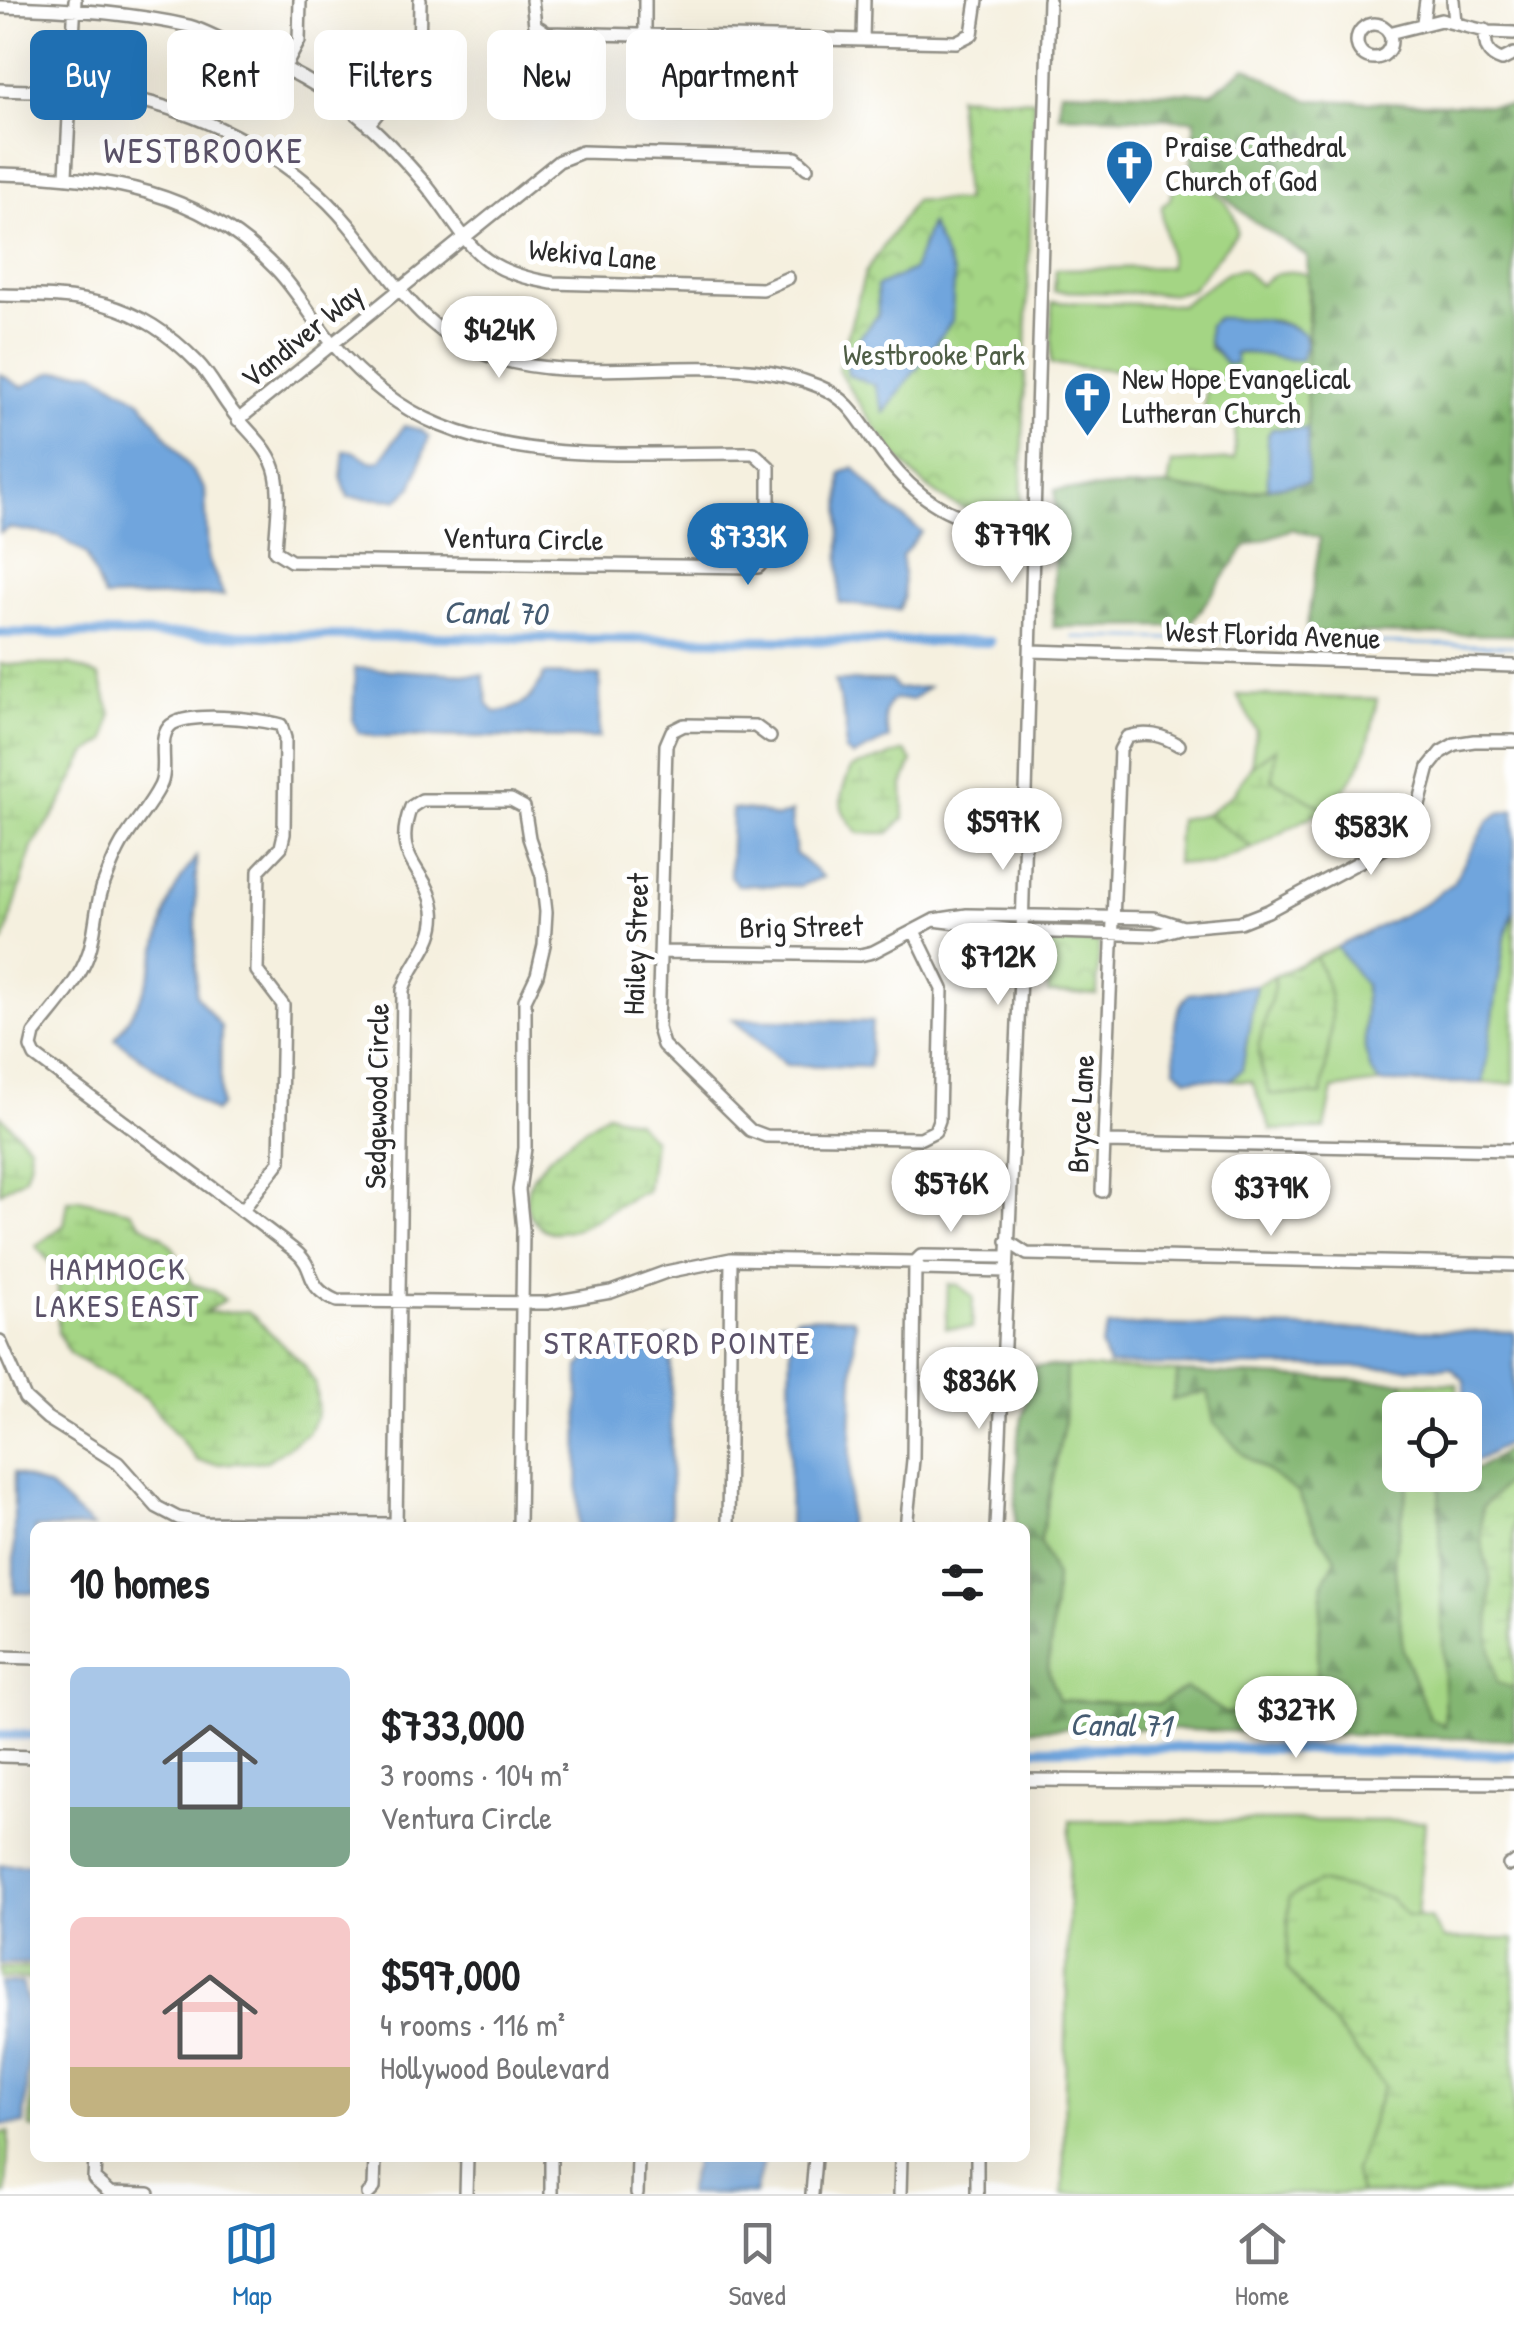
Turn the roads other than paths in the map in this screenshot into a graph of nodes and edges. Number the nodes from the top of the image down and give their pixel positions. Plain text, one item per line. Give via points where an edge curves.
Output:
1 (300, 0) edge
2 (420, 0) edge
3 (532, 0) edge
4 (645, 0) edge
5 (864, 0) edge
6 (977, 0) edge
7 (1049, 0) edge
8 (1426, 0) edge
9 (1453, 0) edge
10 (75, 4) edge
11 (0, 7) edge
12 (1422, 22) junction
13 (1456, 22) junction
14 (74, 30) edge
15 (199, 30) edge
16 (645, 30) edge
17 (1485, 30) junction
18 (1389, 33) dead end
19 (1514, 33) edge
20 (626, 35) edge
21 (833, 39) edge
22 (863, 40) junction
23 (294, 50) edge
24 (1514, 54) edge
25 (294, 71) edge
26 (0, 90) edge
27 (30, 91) edge
28 (147, 102) edge
29 (69, 120) edge
30 (368, 125) junction
31 (807, 168) dead end
32 (0, 174) edge
33 (66, 175) junction
34 (463, 240) junction
35 (788, 278) dead end
36 (397, 290) junction
37 (0, 295) edge
38 (332, 343) junction
39 (238, 420) junction
40 (1034, 523) junction
41 (1031, 651) junction
42 (1514, 666) edge
43 (770, 737) dead end
44 (1514, 741) edge
45 (1179, 745) dead end
46 (1023, 915) junction
47 (1113, 918) junction
48 (934, 920) junction
49 (1183, 927) junction
50 (914, 931) junction
51 (1022, 931) junction
52 (1113, 934) junction
53 (661, 952) junction
54 (1106, 1142) junction
55 (1514, 1150) edge
56 (1102, 1190) dead end
57 (242, 1211) junction
58 (1007, 1240) junction
59 (1007, 1257) junction
60 (731, 1259) junction
61 (916, 1262) junction
62 (1514, 1265) edge
63 (1006, 1271) junction
64 (400, 1302) junction
65 (522, 1303) junction
66 (0, 1341) edge
67 (199, 1522) edge
68 (396, 1522) edge
69 (519, 1522) edge
70 (728, 1522) edge
71 (906, 1522) edge
72 (996, 1522) edge
73 (0, 1657) edge
74 (30, 1658) edge
75 (0, 1756) edge
76 (30, 1758) edge
77 (1030, 1780) edge
78 (1514, 1783) edge
79 (95, 2162) edge
80 (374, 2162) edge
81 (467, 2162) edge
82 (551, 2162) edge
83 (638, 2162) edge
84 (815, 2162) edge
85 (901, 2162) edge
86 (978, 2162) edge
87 (149, 2194) edge
88 (368, 2194) edge
89 (466, 2194) edge
90 (550, 2194) edge
91 (637, 2194) edge
92 (812, 2194) edge
93 (900, 2194) edge
94 (976, 2194) edge

1 - 23 street
2 - 30 street via 420,61
3 - 20 street via 535,25 548,33
4 - 16 street
5 - 22 street
6 - 22 street via 972,34 956,42
7 - 40 street
8 - 12 street
9 - 13 street
10 - 11 street, Wekiva Lane
10 - 14 street
10 - 15 street, Wekiva Lane
12 - 13 street
12 - 18 street
13 - 17 street
17 - 19 street
17 - 24 street via 1490,55 1502,60
21 - 22 street
25 - 30 street, Wekiva Lane
26 - 27 street
28 - 36 street via 227,130 286,167 346,222
29 - 33 street
30 - 34 street, Wekiva Lane via 426,185
31 - 34 street, Vandiver Way via 796,158 582,152 559,161
32 - 33 street
33 - 38 street via 134,186 184,204 246,242
34 - 35 street, Wekiva Lane via 502,269 552,282 763,289
34 - 36 street, Vandiver Way
36 - 38 street, Vandiver Way
36 - 40 street via 435,327 478,352 521,366 772,371 822,387 858,412 903,482 936,504 974,520
37 - 39 street via 75,296 118,307 198,363
38 - 39 street, Vandiver Way
38 - 39 street, Ventura Circle via 398,402 490,443 544,451 754,453 770,467 769,555 758,567 292,561 276,550 278,478 270,454
40 - 41 street
41 - 42 street, West Florida Avenue
41 - 46 street
43 - 53 street, Hailey Street via 755,726 684,724 672,731 666,745
44 - 49 street via 1474,740 1441,752 1429,767 1418,805 1384,848 1268,911 1240,922
45 - 47 street, Bryce Lane via 1161,735 1137,734 1120,750
46 - 47 street, Brig Street
46 - 48 street, Brig Street
46 - 51 street
47 - 49 street, Brig Street via 1154,918
47 - 52 street, Bryce Lane
48 - 50 street, Brig Street
48 - 51 street
49 - 52 street via 1155,935
50 - 53 street, Brig Street via 860,954
50 - 53 street, Hailey Street via 942,989 939,1120 922,1138 766,1136 750,1130 664,1045 658,1028
51 - 52 street
51 - 58 street
52 - 54 street, Bryce Lane
54 - 55 street
54 - 56 street, Bryce Lane
57 - 57 street via 31,1047 81,971 103,884 162,782 170,726 186,718 266,720 281,725 285,738 284,834 259,870 257,971 283,1005 280,1161
57 - 64 street via 300,1255 321,1294 337,1301
58 - 59 street
58 - 62 street via 1027,1254
59 - 61 street via 921,1256
59 - 63 street
60 - 61 street
60 - 65 street via 581,1299
60 - 70 street
61 - 63 street via 921,1269
61 - 71 street
63 - 72 street
64 - 65 street
64 - 65 street, Sedgewood Circle via 403,990 426,949 434,912 406,856 406,818 422,800 511,800 528,816 546,912 537,975 525,1000
64 - 68 street, Sedgewood Circle
65 - 69 street, Sedgewood Circle
66 - 67 street via 25,1398 118,1463 156,1508
73 - 74 street
75 - 76 street
77 - 78 street
79 - 87 street via 94,2179 110,2193
80 - 88 street
81 - 89 street
82 - 90 street
83 - 91 street
84 - 92 street
85 - 93 street
86 - 94 street

